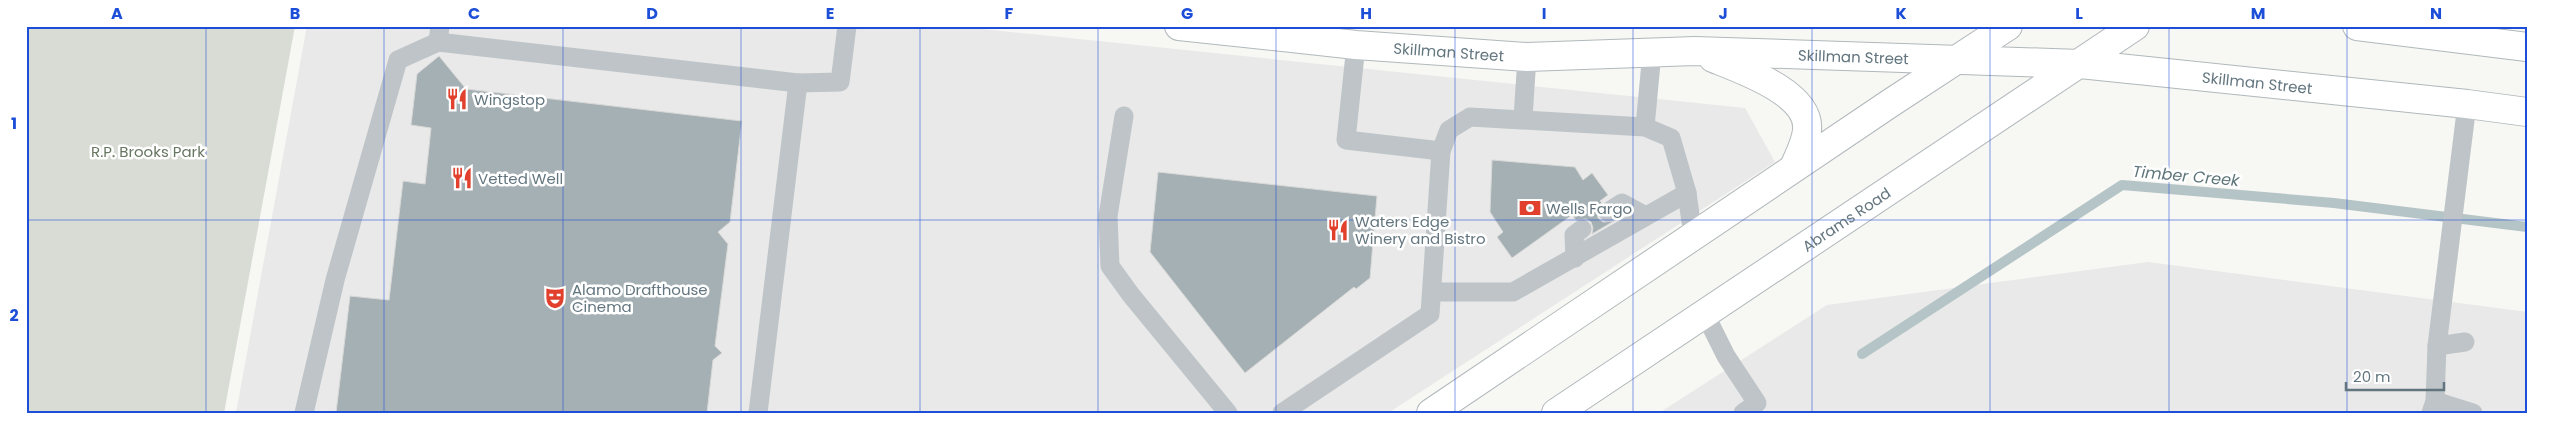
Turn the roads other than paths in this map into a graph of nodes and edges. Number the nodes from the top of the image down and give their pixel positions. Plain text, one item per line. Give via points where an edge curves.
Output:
1 (847, 26) edge
2 (1179, 26) edge
3 (2008, 26) edge
4 (2135, 26) edge
5 (2356, 26) edge
6 (2398, 29) edge
7 (439, 34) edge
8 (1357, 35) edge
9 (2527, 47) edge
10 (1695, 51) junction
11 (1652, 52) junction
12 (1527, 57) junction
13 (1955, 59) junction
14 (2080, 64) junction
15 (798, 83) junction
16 (2467, 104) junction
17 (2527, 112) edge
18 (1124, 116) dead end
19 (1523, 118) junction
20 (1645, 127) junction
21 (1441, 151) junction
22 (1794, 167) junction
23 (1687, 193) junction
24 (1608, 212) dead end
25 (1646, 216) junction
26 (1582, 229) dead end
27 (1693, 236) junction
28 (1574, 258) junction
29 (1433, 292) junction
30 (1705, 314) junction
31 (2465, 342) dead end
32 (2437, 346) junction
33 (2433, 407) edge
34 (304, 413) edge
35 (758, 413) edge
36 (1228, 413) edge
37 (1282, 413) edge
38 (1431, 413) edge
39 (1556, 413) edge
40 (1743, 413) edge
41 (2474, 413) edge

1 - 15 lane via 840,82
2 - 8 main road, Skillman Street
3 - 13 main road
4 - 14 main road, Abrams Road
5 - 6 main road
6 - 9 main road
7 - 15 lane
7 - 34 lane via 398,60 335,280
8 - 12 main road, Skillman Street
8 - 21 lane via 1346,140
10 - 11 main road, Skillman Street
10 - 13 main road, Skillman Street
10 - 22 main road via 1769,82 1797,104 1806,118 1807,130
11 - 12 main road, Skillman Street
11 - 20 lane
12 - 19 lane
13 - 14 main road, Skillman Street
13 - 22 main road
14 - 16 main road, Skillman Street
14 - 30 main road, Abrams Road
15 - 35 lane
16 - 17 main road, Skillman Street
16 - 32 lane
18 - 36 lane via 1108,216 1110,266
19 - 20 lane
19 - 21 lane via 1470,117 1449,130
20 - 23 lane via 1672,138
21 - 29 lane
22 - 27 main road
23 - 25 lane
23 - 27 lane
24 - 25 lane via 1622,203
25 - 28 lane
26 - 28 lane via 1574,235
27 - 38 main road
28 - 29 lane via 1513,292
29 - 37 lane via 1430,314
30 - 39 main road, Abrams Road
30 - 40 lane via 1726,356 1757,403
31 - 32 lane
32 - 33 lane
33 - 41 lane

